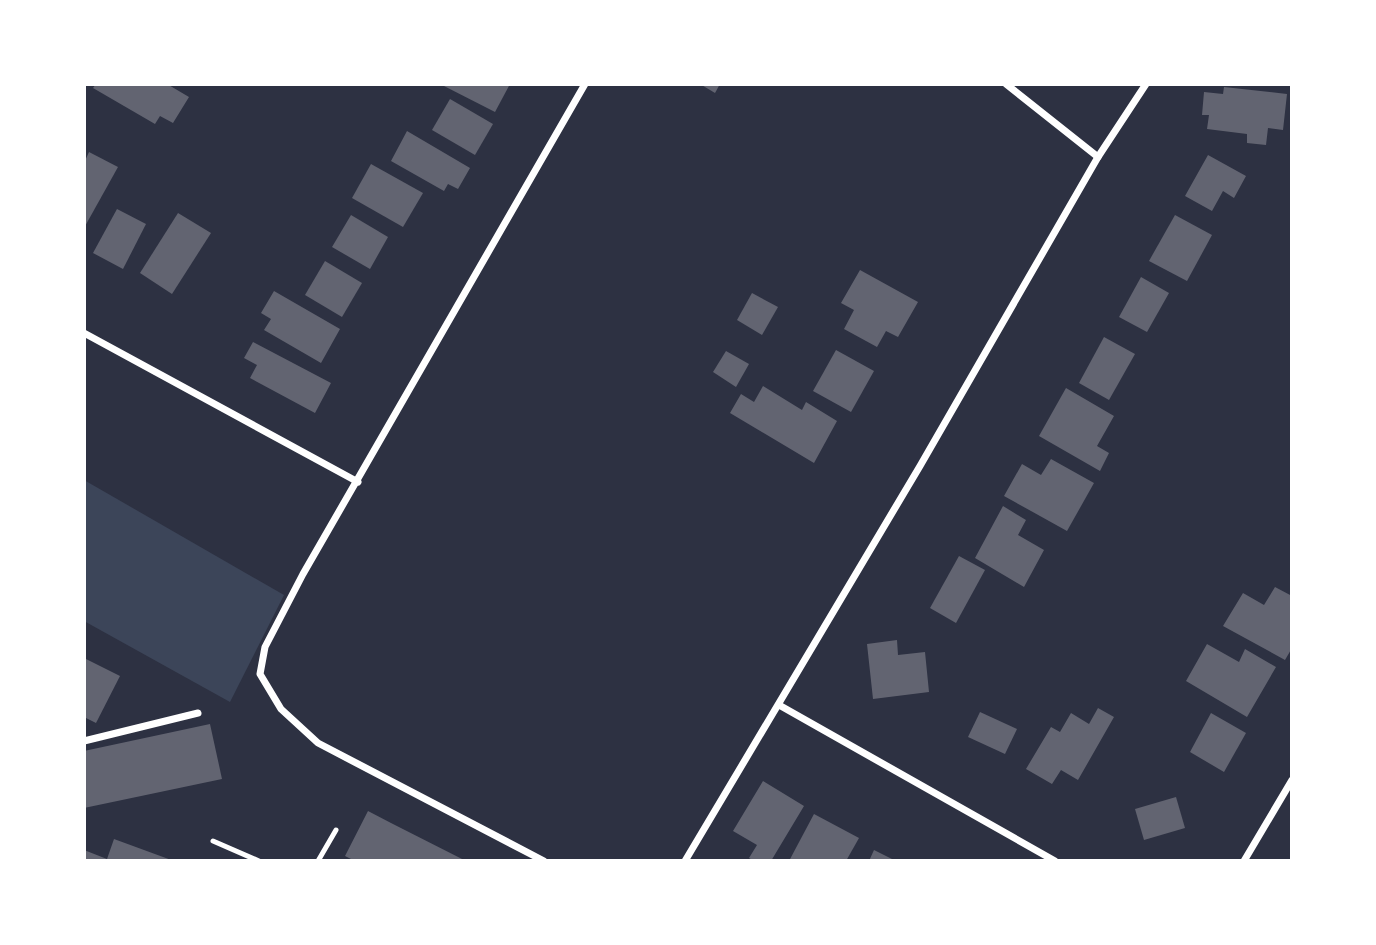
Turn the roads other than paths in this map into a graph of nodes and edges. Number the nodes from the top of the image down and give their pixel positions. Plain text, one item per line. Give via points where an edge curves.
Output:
1 (585, 84) edge
2 (1006, 84) edge
3 (1146, 84) edge
4 (1098, 157) junction
5 (84, 332) edge
6 (358, 482) junction
7 (779, 705) junction
8 (198, 713) dead end
9 (84, 741) edge
10 (1292, 780) edge
11 (336, 830) dead end
12 (213, 841) dead end
13 (259, 861) edge
14 (318, 861) edge
15 (544, 861) edge
16 (685, 861) edge
17 (1055, 861) edge
18 (1244, 861) edge

1 - 6 street
2 - 4 street
3 - 4 street
4 - 7 street
5 - 6 street
6 - 15 street via 265,647 260,674 281,709 318,743
7 - 16 street
7 - 17 street
8 - 9 street
10 - 18 street
11 - 14 lane
12 - 13 lane

